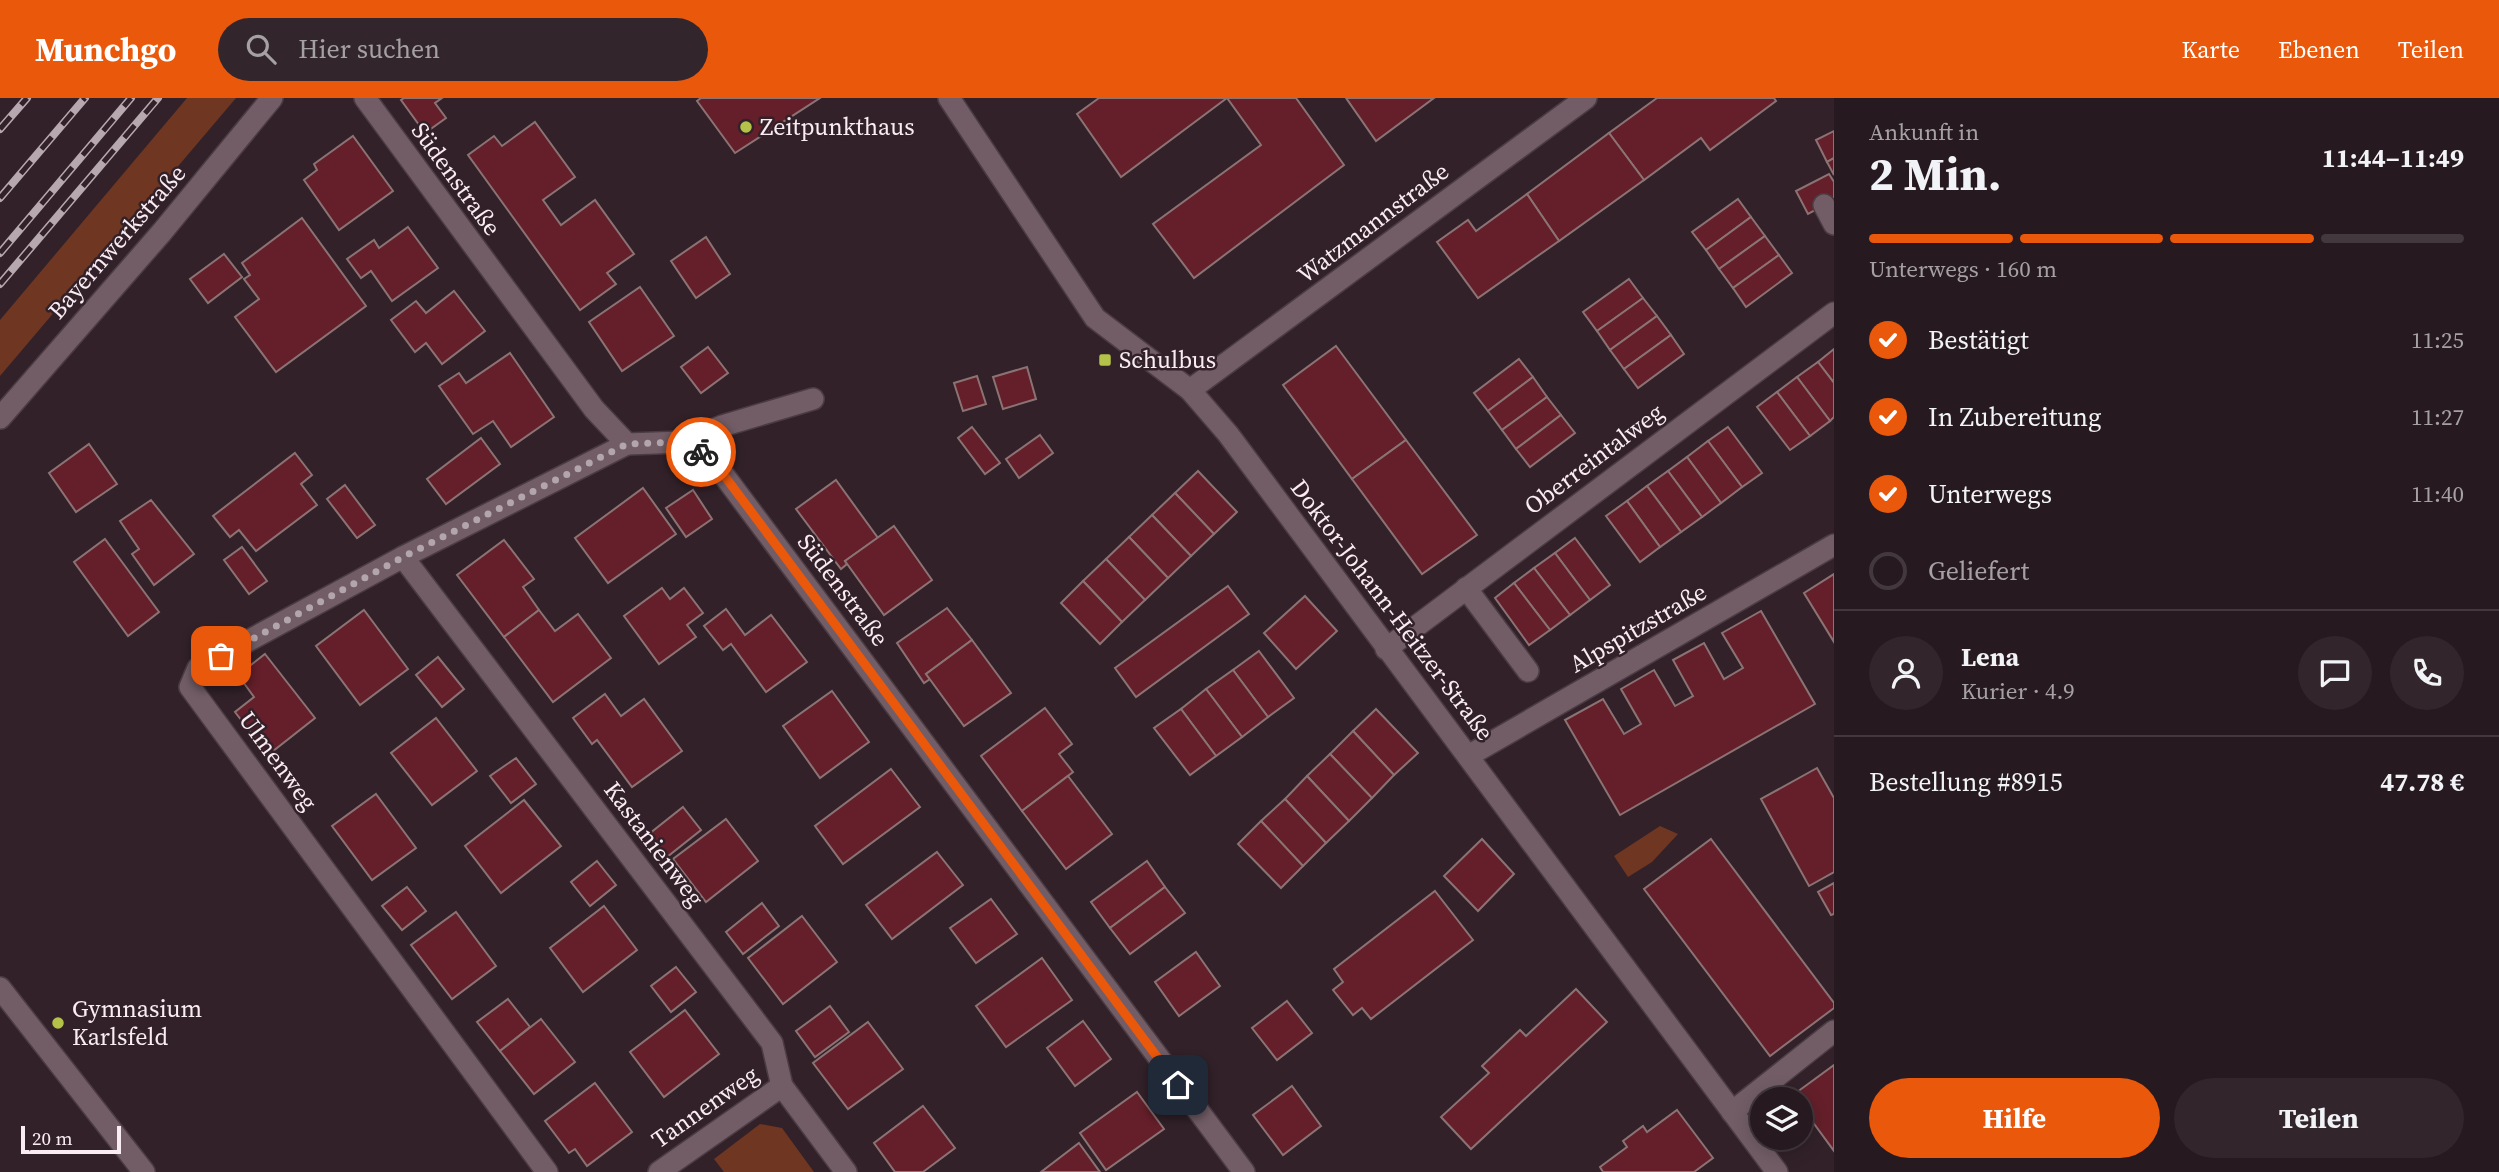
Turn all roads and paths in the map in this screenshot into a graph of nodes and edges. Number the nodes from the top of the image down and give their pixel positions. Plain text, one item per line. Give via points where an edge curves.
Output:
1 (272, 98) edge
2 (365, 98) edge
3 (948, 98) edge
4 (1586, 98) edge
5 (1834, 313) edge
6 (1190, 390) junction
7 (813, 398) dead end
8 (0, 418) edge
9 (683, 442) junction
10 (627, 444) junction
11 (1834, 545) edge
12 (403, 557) junction
13 (1466, 587) junction
14 (1385, 649) junction
15 (1528, 671) dead end
16 (1468, 755) junction
17 (0, 988) edge
18 (1834, 1031) edge
19 (782, 1086) junction
20 (1732, 1112) junction
21 (145, 1172) edge
22 (547, 1172) edge
23 (659, 1172) edge
24 (846, 1172) edge
25 (1244, 1172) edge
26 (1777, 1172) edge

1 - 8 street, Bayernwerkstraße
2 - 10 street, Südenstraße via 594,410
3 - 6 street, Doktor-Johann-Heitzer-Straße via 1095,318
4 - 6 street, Watzmannstraße
5 - 13 street, Oberreintalweg
6 - 14 street, Doktor-Johann-Heitzer-Straße via 1228,434
7 - 9 street
9 - 10 street
9 - 25 street, Südenstraße via 711,458
10 - 12 street, Ulmenweg
11 - 16 street, Alpspitzstraße
12 - 19 street, Kastanienweg via 772,1043
12 - 22 street, Ulmenweg via 198,668 190,687
13 - 14 street, Oberreintalweg
13 - 15 street
14 - 16 street, Doktor-Johann-Heitzer-Straße
16 - 20 street, Doktor-Johann-Heitzer-Straße
17 - 21 street
18 - 20 street
19 - 23 street, Tannenweg
19 - 24 street, Kastanienweg
20 - 26 street, Doktor-Johann-Heitzer-Straße

